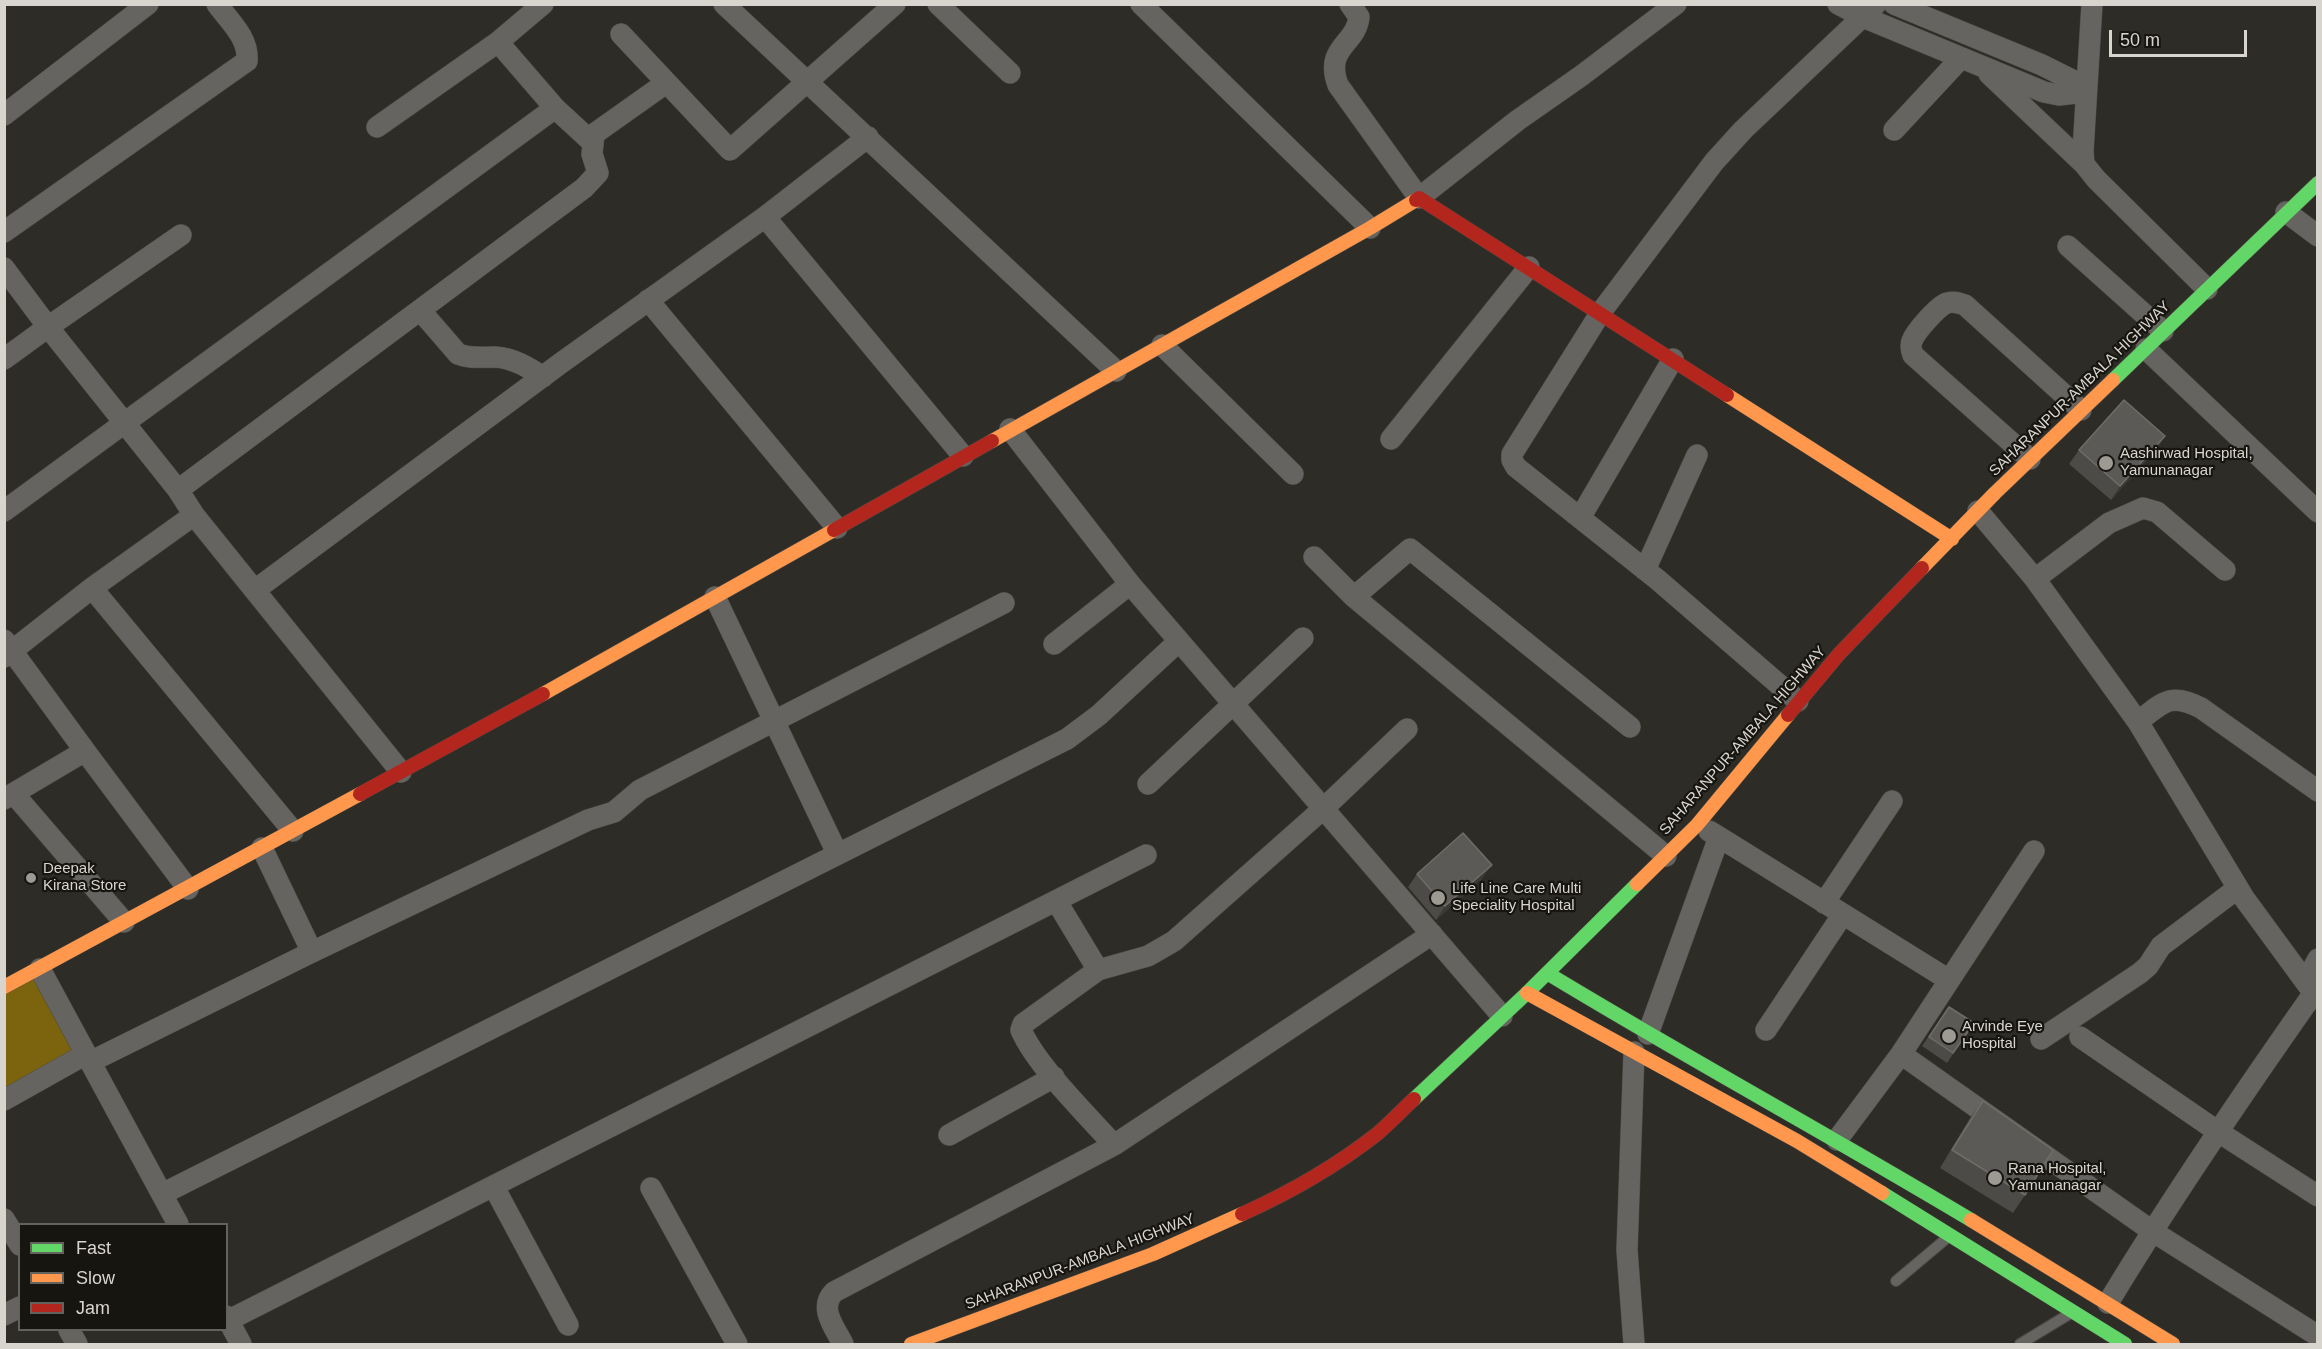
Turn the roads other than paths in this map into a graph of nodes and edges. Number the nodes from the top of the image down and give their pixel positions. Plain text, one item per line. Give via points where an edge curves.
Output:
1 (148, 4) edge
2 (217, 4) edge
3 (543, 4) edge
4 (724, 4) edge
5 (895, 4) edge
6 (938, 4) edge
7 (1140, 4) edge
8 (1350, 4) edge
9 (1676, 4) edge
10 (1838, 4) edge
11 (1894, 4) edge
12 (2092, 4) edge
13 (1869, 11) edge
14 (621, 34) dead end
15 (498, 42) junction
16 (1970, 62) junction
17 (1010, 73) dead end
18 (807, 82) junction
19 (666, 83) junction
20 (2085, 92) junction
21 (555, 108) junction
22 (4, 115) edge
23 (377, 127) dead end
24 (1894, 130) dead end
25 (867, 137) junction
26 (592, 142) junction
27 (2084, 164) junction
28 (2318, 183) edge
29 (1419, 198) junction
30 (2286, 212) junction
31 (765, 217) junction
32 (1370, 228) junction
33 (4, 232) edge
34 (180, 235) dead end
35 (2318, 236) edge
36 (2068, 246) dead end
37 (1529, 267) junction
38 (4, 268) edge
39 (2207, 289) junction
40 (648, 300) junction
41 (420, 310) junction
42 (1600, 312) junction
43 (48, 327) junction
44 (2163, 331) junction
45 (1162, 345) junction
46 (2146, 349) junction
47 (4, 359) edge
48 (1672, 359) junction
49 (1116, 371) junction
50 (543, 377) junction
51 (2081, 410) junction
52 (124, 422) junction
53 (1010, 429) junction
54 (1391, 439) dead end
55 (1697, 455) dead end
56 (963, 456) junction
57 (2030, 459) junction
58 (1293, 474) dead end
59 (178, 490) junction
60 (4, 511) edge
61 (1978, 512) junction
62 (2318, 512) edge
63 (194, 515) junction
64 (1580, 518) junction
65 (837, 528) junction
66 (1952, 538) junction
67 (1314, 557) dead end
68 (1645, 570) junction
69 (2225, 570) dead end
70 (2035, 579) junction
71 (1130, 584) junction
72 (92, 588) junction
73 (255, 590) junction
74 (715, 597) junction
75 (1354, 597) junction
76 (1004, 603) dead end
77 (1303, 638) dead end
78 (1179, 641) junction
79 (1054, 644) dead end
80 (7, 649) edge
81 (1798, 701) junction
82 (1234, 703) junction
83 (774, 720) junction
84 (2138, 722) junction
85 (1630, 727) dead end
86 (1407, 729) dead end
87 (85, 751) junction
88 (401, 772) junction
89 (1148, 784) dead end
90 (2318, 791) edge
91 (9, 796) edge
92 (1892, 801) dead end
93 (1324, 808) junction
94 (1697, 825) junction
95 (293, 831) junction
96 (1719, 837) junction
97 (262, 848) junction
98 (2034, 851) dead end
99 (837, 853) junction
100 (1146, 855) dead end
101 (1666, 856) junction
102 (2238, 888) junction
103 (188, 889) junction
104 (1057, 902) junction
105 (1824, 903) junction
106 (1843, 915) junction
107 (124, 922) junction
108 (1432, 934) junction
109 (312, 952) junction
110 (2318, 959) edge
111 (40, 969) junction
112 (1098, 970) junction
113 (1547, 973) junction
114 (8, 980) edge
115 (1949, 980) junction
116 (2312, 991) edge
117 (1527, 993) junction
118 (1502, 1016) junction
119 (1766, 1030) dead end
120 (1648, 1034) junction
121 (2080, 1037) dead end
122 (2041, 1039) dead end
123 (1634, 1052) junction
124 (1901, 1054) junction
125 (88, 1058) junction
126 (1054, 1077) junction
127 (4, 1100) edge
128 (2217, 1131) junction
129 (949, 1135) dead end
130 (1837, 1140) junction
131 (1114, 1145) junction
132 (494, 1187) junction
133 (651, 1188) dead end
134 (162, 1194) junction
135 (2318, 1196) edge
136 (4, 1219) edge
137 (177, 1223) edge
138 (2152, 1231) junction
139 (1950, 1236) junction
140 (18, 1242) edge
141 (1896, 1281) dead end
142 (2108, 1303) junction
143 (18, 1308) edge
144 (2072, 1312) junction
145 (4, 1316) edge
146 (228, 1318) edge
147 (568, 1325) dead end
148 (2318, 1336) edge
149 (241, 1344) edge
150 (737, 1344) edge
151 (843, 1344) edge
152 (911, 1344) edge
153 (1634, 1344) edge
154 (2020, 1344) edge
155 (2125, 1344) edge
156 (2173, 1344) edge

1 - 22 street
2 - 33 street via 245,41 247,61
3 - 15 street
4 - 18 street
5 - 18 street
6 - 17 street
7 - 32 street
8 - 29 street via 1359,17 1358,26 1338,52 1334,75
9 - 29 street
10 - 13 street
11 - 20 street via 2042,65 2072,80
12 - 20 street
13 - 16 street
13 - 42 street via 1714,162
14 - 19 street
15 - 21 street
15 - 23 street
16 - 20 street via 2044,92
16 - 24 street
16 - 27 street
18 - 19 street via 730,150
18 - 25 street
19 - 26 street via 603,126
20 - 27 street
21 - 26 street
21 - 52 street
25 - 31 street
25 - 49 street
26 - 41 street via 598,173 594,179
27 - 39 street
28 - 30 main road, SAHARANPUR-AMBALA HIGHWAY
29 - 32 main road
29 - 37 main road
30 - 35 street
30 - 39 main road, SAHARANPUR-AMBALA HIGHWAY
31 - 40 street
31 - 56 street
32 - 45 main road
34 - 43 street
36 - 44 street
37 - 42 main road
37 - 54 street
38 - 43 street
39 - 44 main road, SAHARANPUR-AMBALA HIGHWAY
40 - 50 street
40 - 65 street
41 - 50 street via 458,354 517,362
41 - 59 street
42 - 48 main road
42 - 64 street via 1512,454 1516,467
43 - 47 street
43 - 52 street
44 - 46 main road, SAHARANPUR-AMBALA HIGHWAY
45 - 49 main road
45 - 58 street
46 - 51 main road, SAHARANPUR-AMBALA HIGHWAY
46 - 62 street
48 - 64 street
48 - 66 main road
49 - 53 main road
50 - 73 street
51 - 57 main road, SAHARANPUR-AMBALA HIGHWAY
51 - 57 street via 1965,305 1946,303 1938,309 1912,339 1913,355
52 - 59 street
52 - 60 street
53 - 56 main road
53 - 71 street
55 - 68 street
56 - 65 main road
57 - 61 main road, SAHARANPUR-AMBALA HIGHWAY
59 - 63 street
61 - 66 main road, SAHARANPUR-AMBALA HIGHWAY
61 - 70 street
63 - 72 street
63 - 73 street
64 - 68 street
65 - 74 main road
66 - 81 main road, SAHARANPUR-AMBALA HIGHWAY
67 - 75 street
68 - 81 street
69 - 70 street via 2157,512 2144,508 2109,523
70 - 84 street
71 - 78 street
71 - 79 street
72 - 80 street
72 - 95 street
73 - 88 street
74 - 83 street
74 - 88 main road
75 - 85 street via 1410,549
75 - 101 street
76 - 83 street
77 - 82 street
78 - 82 street
78 - 99 street via 1099,715 1067,739
80 - 87 street
81 - 94 main road, SAHARANPUR-AMBALA HIGHWAY
82 - 89 street
82 - 93 street
83 - 99 street
83 - 109 street via 633,794 614,812 588,820
84 - 90 street via 2161,704 2173,699 2187,700
84 - 102 street
86 - 93 street
87 - 91 street
87 - 103 street
88 - 95 main road
91 - 107 street
92 - 105 street
93 - 108 street
93 - 112 street via 1174,941 1148,956
94 - 96 street
94 - 101 main road, SAHARANPUR-AMBALA HIGHWAY
95 - 97 main road
96 - 105 street
96 - 120 street
97 - 103 main road
97 - 109 street
98 - 115 street
99 - 134 street
100 - 104 street
101 - 113 main road, SAHARANPUR-AMBALA HIGHWAY
102 - 116 street
102 - 122 street via 2161,946 2140,973
103 - 107 main road
104 - 112 street
104 - 132 street
105 - 106 street
106 - 115 street
106 - 119 street
107 - 111 main road
108 - 118 street
108 - 131 street
109 - 125 street
110 - 116 street
111 - 114 main road
111 - 125 street
112 - 126 street via 1023,1024 1025,1039
113 - 117 main road, SAHARANPUR-AMBALA HIGHWAY
113 - 120 main road
115 - 124 street
116 - 128 street
117 - 118 main road, SAHARANPUR-AMBALA HIGHWAY
117 - 123 main road
118 - 152 main road, SAHARANPUR-AMBALA HIGHWAY via 1378,1133 1274,1200 1153,1254
120 - 130 main road
121 - 128 street
123 - 139 main road via 1797,1141
123 - 153 street via 1627,1250
124 - 130 street
124 - 138 street
125 - 127 street
125 - 134 street
126 - 129 street
126 - 131 street
128 - 135 street
128 - 138 street
130 - 142 main road
131 - 151 street via 834,1292 826,1310
132 - 146 street
132 - 147 street
133 - 150 street
134 - 137 street
136 - 140 street
138 - 142 street
138 - 148 street
139 - 141 lane
139 - 144 main road
142 - 156 main road
143 - 145 street
144 - 154 lane
144 - 155 main road
146 - 149 street

